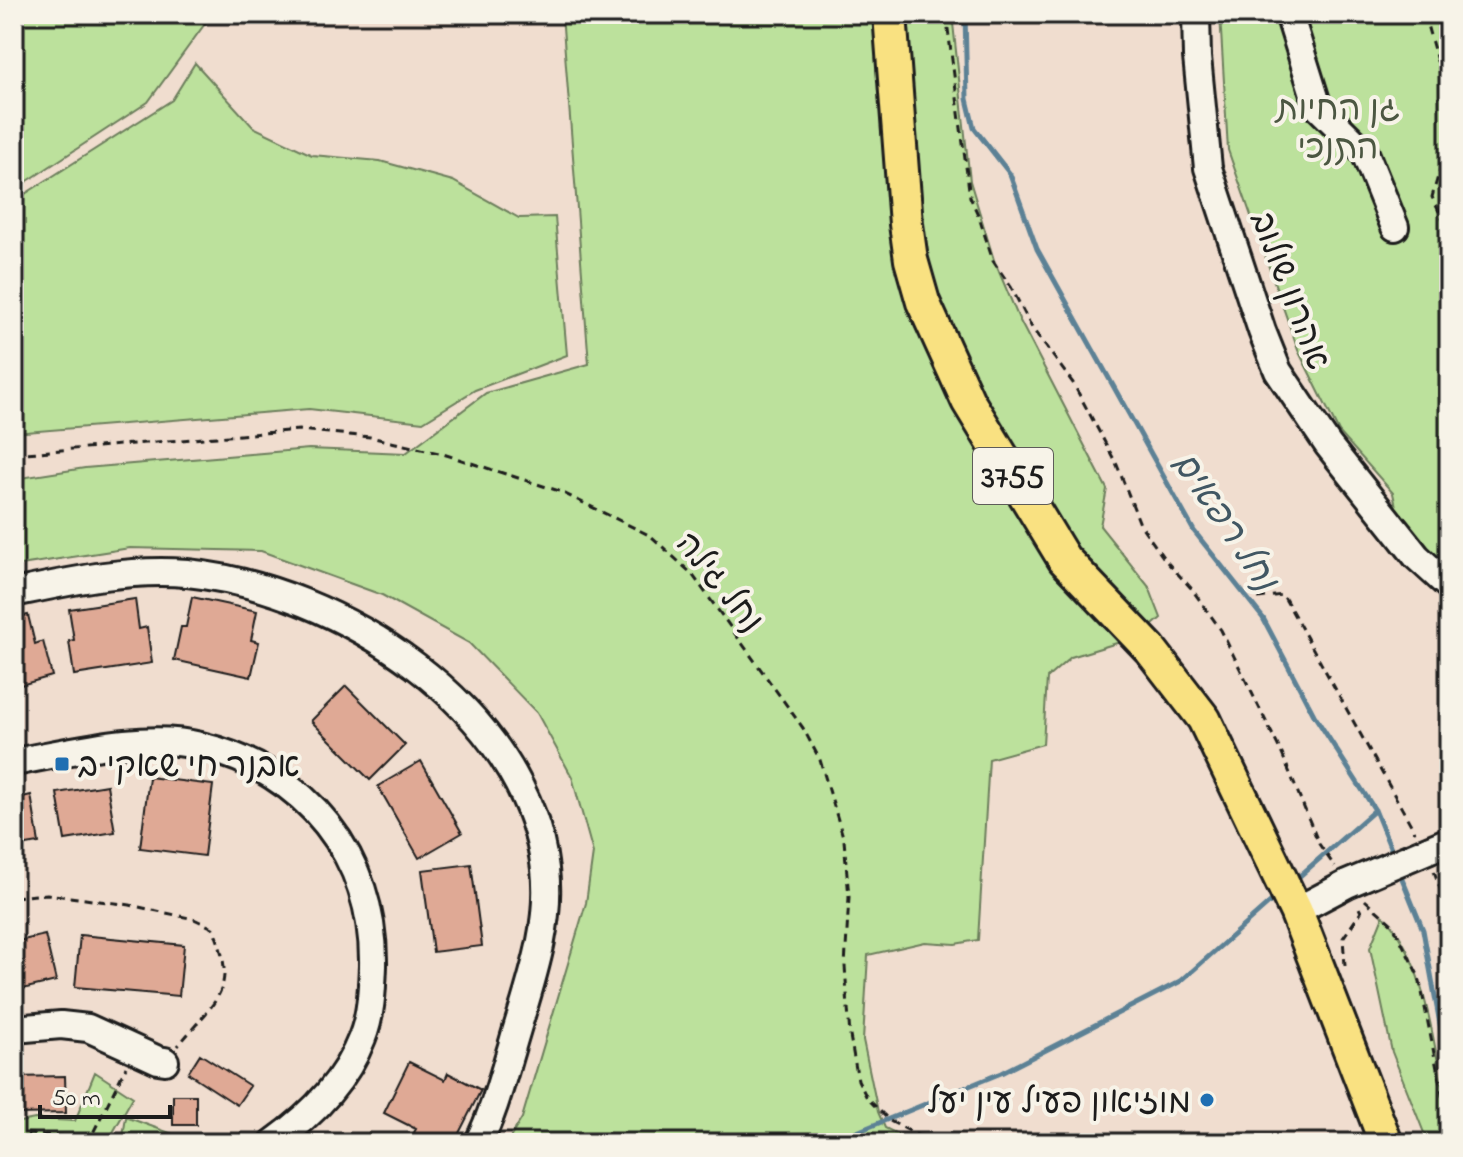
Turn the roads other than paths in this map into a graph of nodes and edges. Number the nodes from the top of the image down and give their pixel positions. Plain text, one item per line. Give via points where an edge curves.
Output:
1 (890, 14) edge
2 (1196, 14) edge
3 (1289, 14) edge
4 (1395, 227) dead end
5 (1449, 586) edge
6 (14, 593) edge
7 (14, 762) edge
8 (1438, 846) edge
9 (1289, 896) junction
10 (14, 1029) edge
11 (165, 1061) road end
12 (273, 1143) edge
13 (478, 1143) edge
14 (1386, 1143) edge

1 - 9 main road, 3755 via 911,260 968,401 1064,559 1150,649 1204,719
2 - 5 street, אהרון שולוב via 1208,168 1278,371 1328,445 1417,557
3 - 4 street via 1318,107 1365,153
6 - 13 street via 149,571 276,592 386,645 439,685 478,725 518,786 545,871 544,916 534,969 494,1107
7 - 12 street via 139,743 198,745 276,777 300,794 333,831 357,875 370,924 373,969 367,1022 335,1085
8 - 9 street via 1347,884
9 - 14 main road, 3755
10 - 11 street via 88,1028

